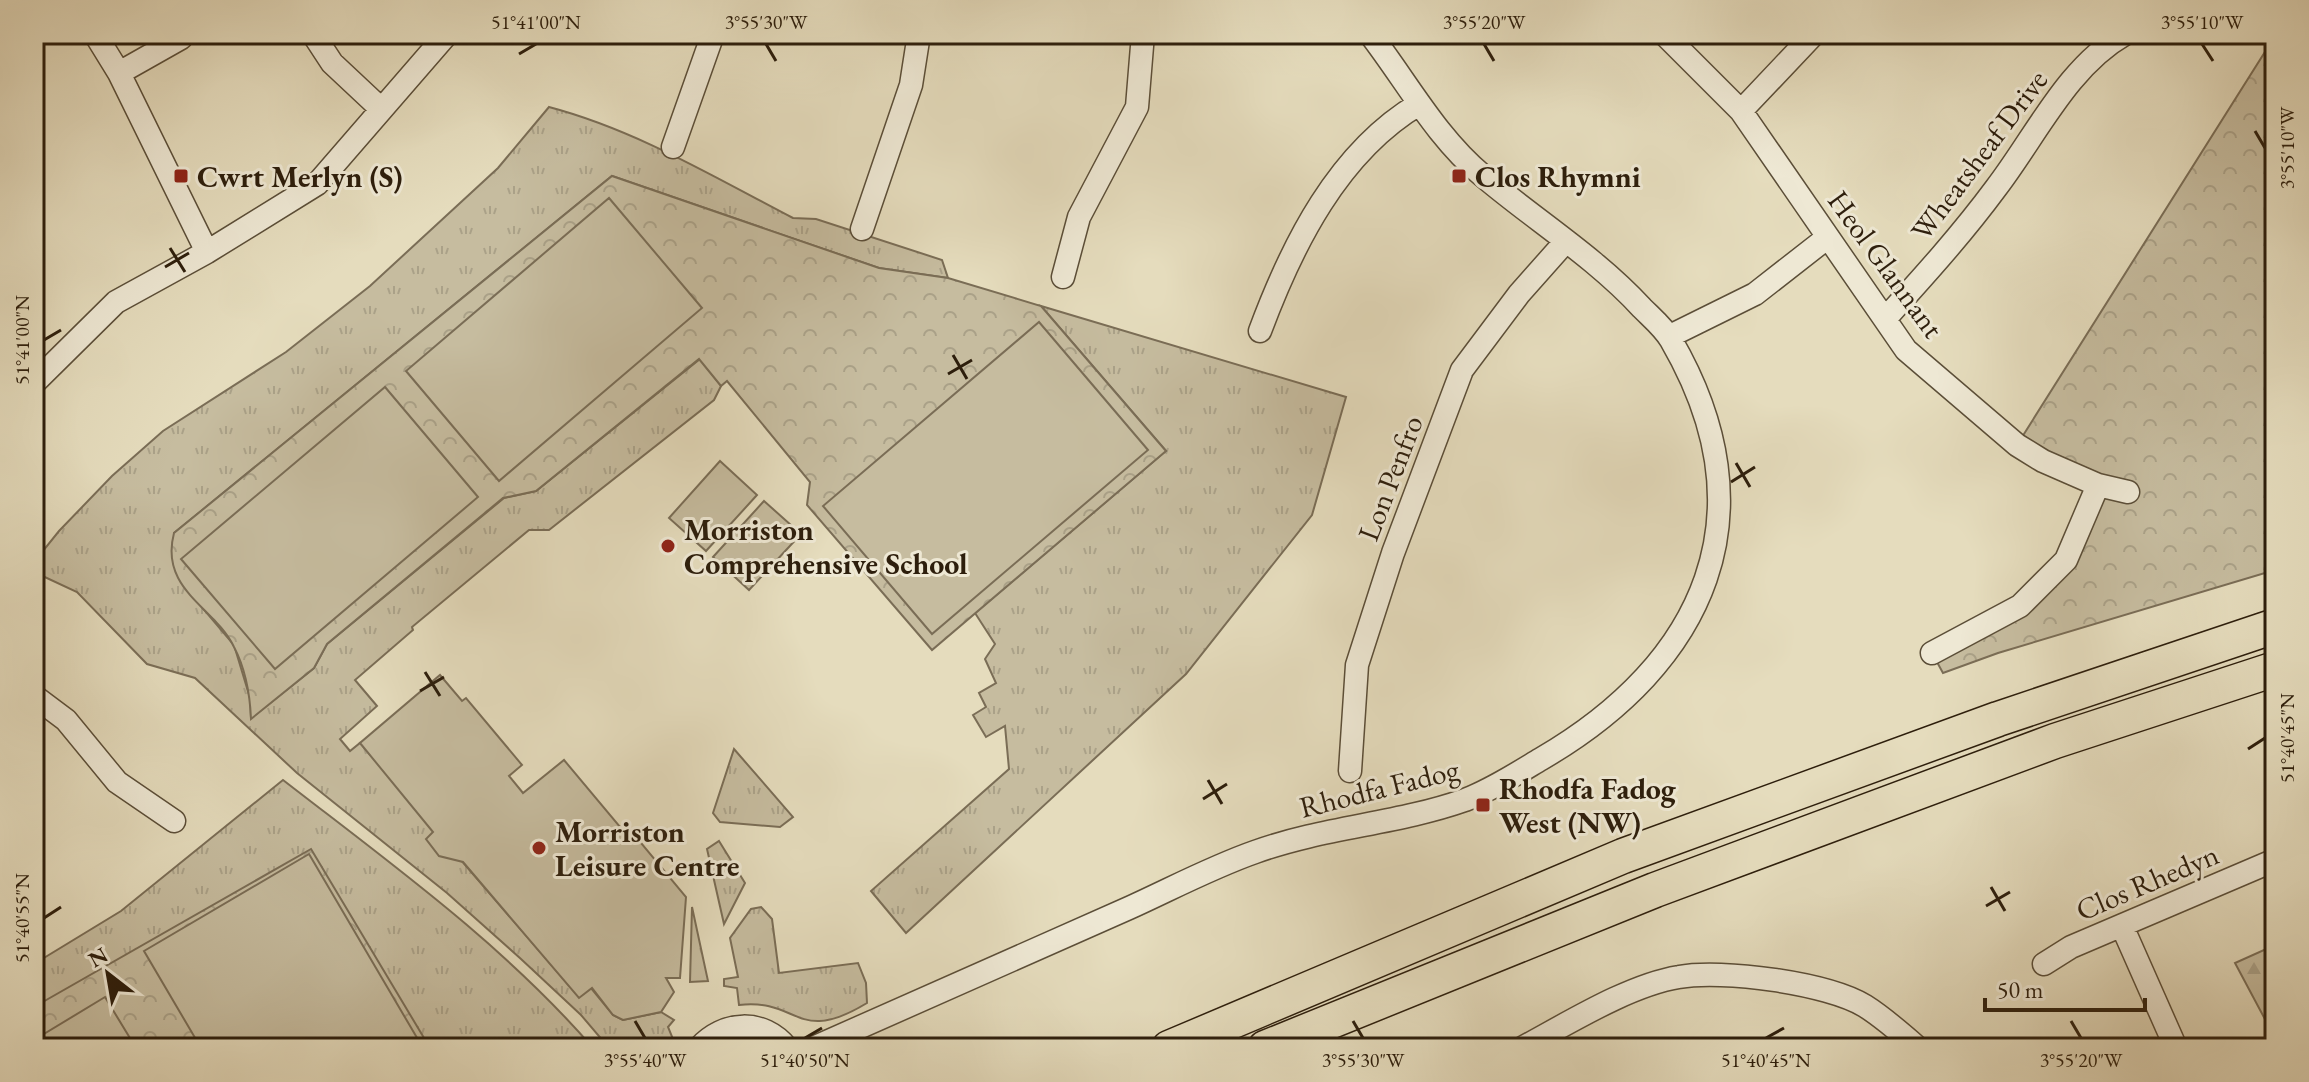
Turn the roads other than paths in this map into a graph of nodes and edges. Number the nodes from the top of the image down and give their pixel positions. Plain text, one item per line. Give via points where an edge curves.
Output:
1 (95, 34) edge
2 (313, 34) edge
3 (447, 34) edge
4 (713, 34) edge
5 (919, 34) edge
6 (1143, 34) edge
7 (1370, 34) edge
8 (1664, 34) edge
9 (1814, 34) edge
10 (2125, 34) edge
11 (181, 38) dead end
12 (119, 73) junction
13 (1419, 104) junction
14 (380, 108) junction
15 (1741, 111) junction
16 (673, 147) dead end
17 (862, 229) dead end
18 (1828, 237) junction
19 (1566, 241) junction
20 (207, 252) junction
21 (1063, 277) dead end
22 (1885, 319) junction
23 (1260, 331) dead end
24 (1670, 336) junction
25 (34, 383) edge
26 (2098, 485) junction
27 (2128, 492) dead end
28 (2275, 626) edge
29 (1932, 653) dead end
30 (2275, 669) edge
31 (34, 696) edge
32 (1350, 771) dead end
33 (174, 821) dead end
34 (2275, 860) edge
35 (2122, 926) junction
36 (2044, 964) dead end
37 (699, 1048) edge
38 (787, 1048) edge
39 (813, 1048) edge
40 (1169, 1048) edge
41 (1265, 1048) edge
42 (1522, 1048) edge
43 (1918, 1048) edge
44 (2176, 1048) edge

1 - 12 street
2 - 14 street via 332,63
3 - 14 street
4 - 16 street
5 - 17 street via 911,85
6 - 21 street via 1137,107 1079,217
7 - 13 street, Rhodfa Fadog
8 - 15 street, Heol Glannant
9 - 15 street
10 - 22 street, Wheatsheaf Drive via 2064,90 1953,243
11 - 12 street
12 - 20 street
13 - 19 street, Rhodfa Fadog via 1481,175
13 - 23 street via 1397,117 1341,173 1284,266
14 - 20 street via 317,184
15 - 18 street, Heol Glannant
18 - 22 street, Heol Glannant
18 - 24 street via 1755,294
19 - 24 street, Rhodfa Fadog
19 - 32 street, Lon Penfro via 1462,370 1357,665
20 - 25 street via 116,302
22 - 26 street, Heol Glannant via 1906,350 2017,445
24 - 39 street, Rhodfa Fadog via 1703,410 1717,460 1722,508 1713,564 1698,603 1667,652 1622,703 1573,740 1470,798 1255,852
26 - 27 street, Heol Glannant
26 - 29 street via 2066,560 2020,606
28 - 40 highway via 1998,719 1623,856
30 - 41 highway via 2055,741 1655,890
31 - 33 street via 66,720 117,782
34 - 35 street, Clos Rhedyn
35 - 36 street, Clos Rhedyn
35 - 44 street
37 - 38 street via 717,1032 740,1026 763,1030
42 - 43 street via 1608,1002 1678,977 1747,976 1863,1004

